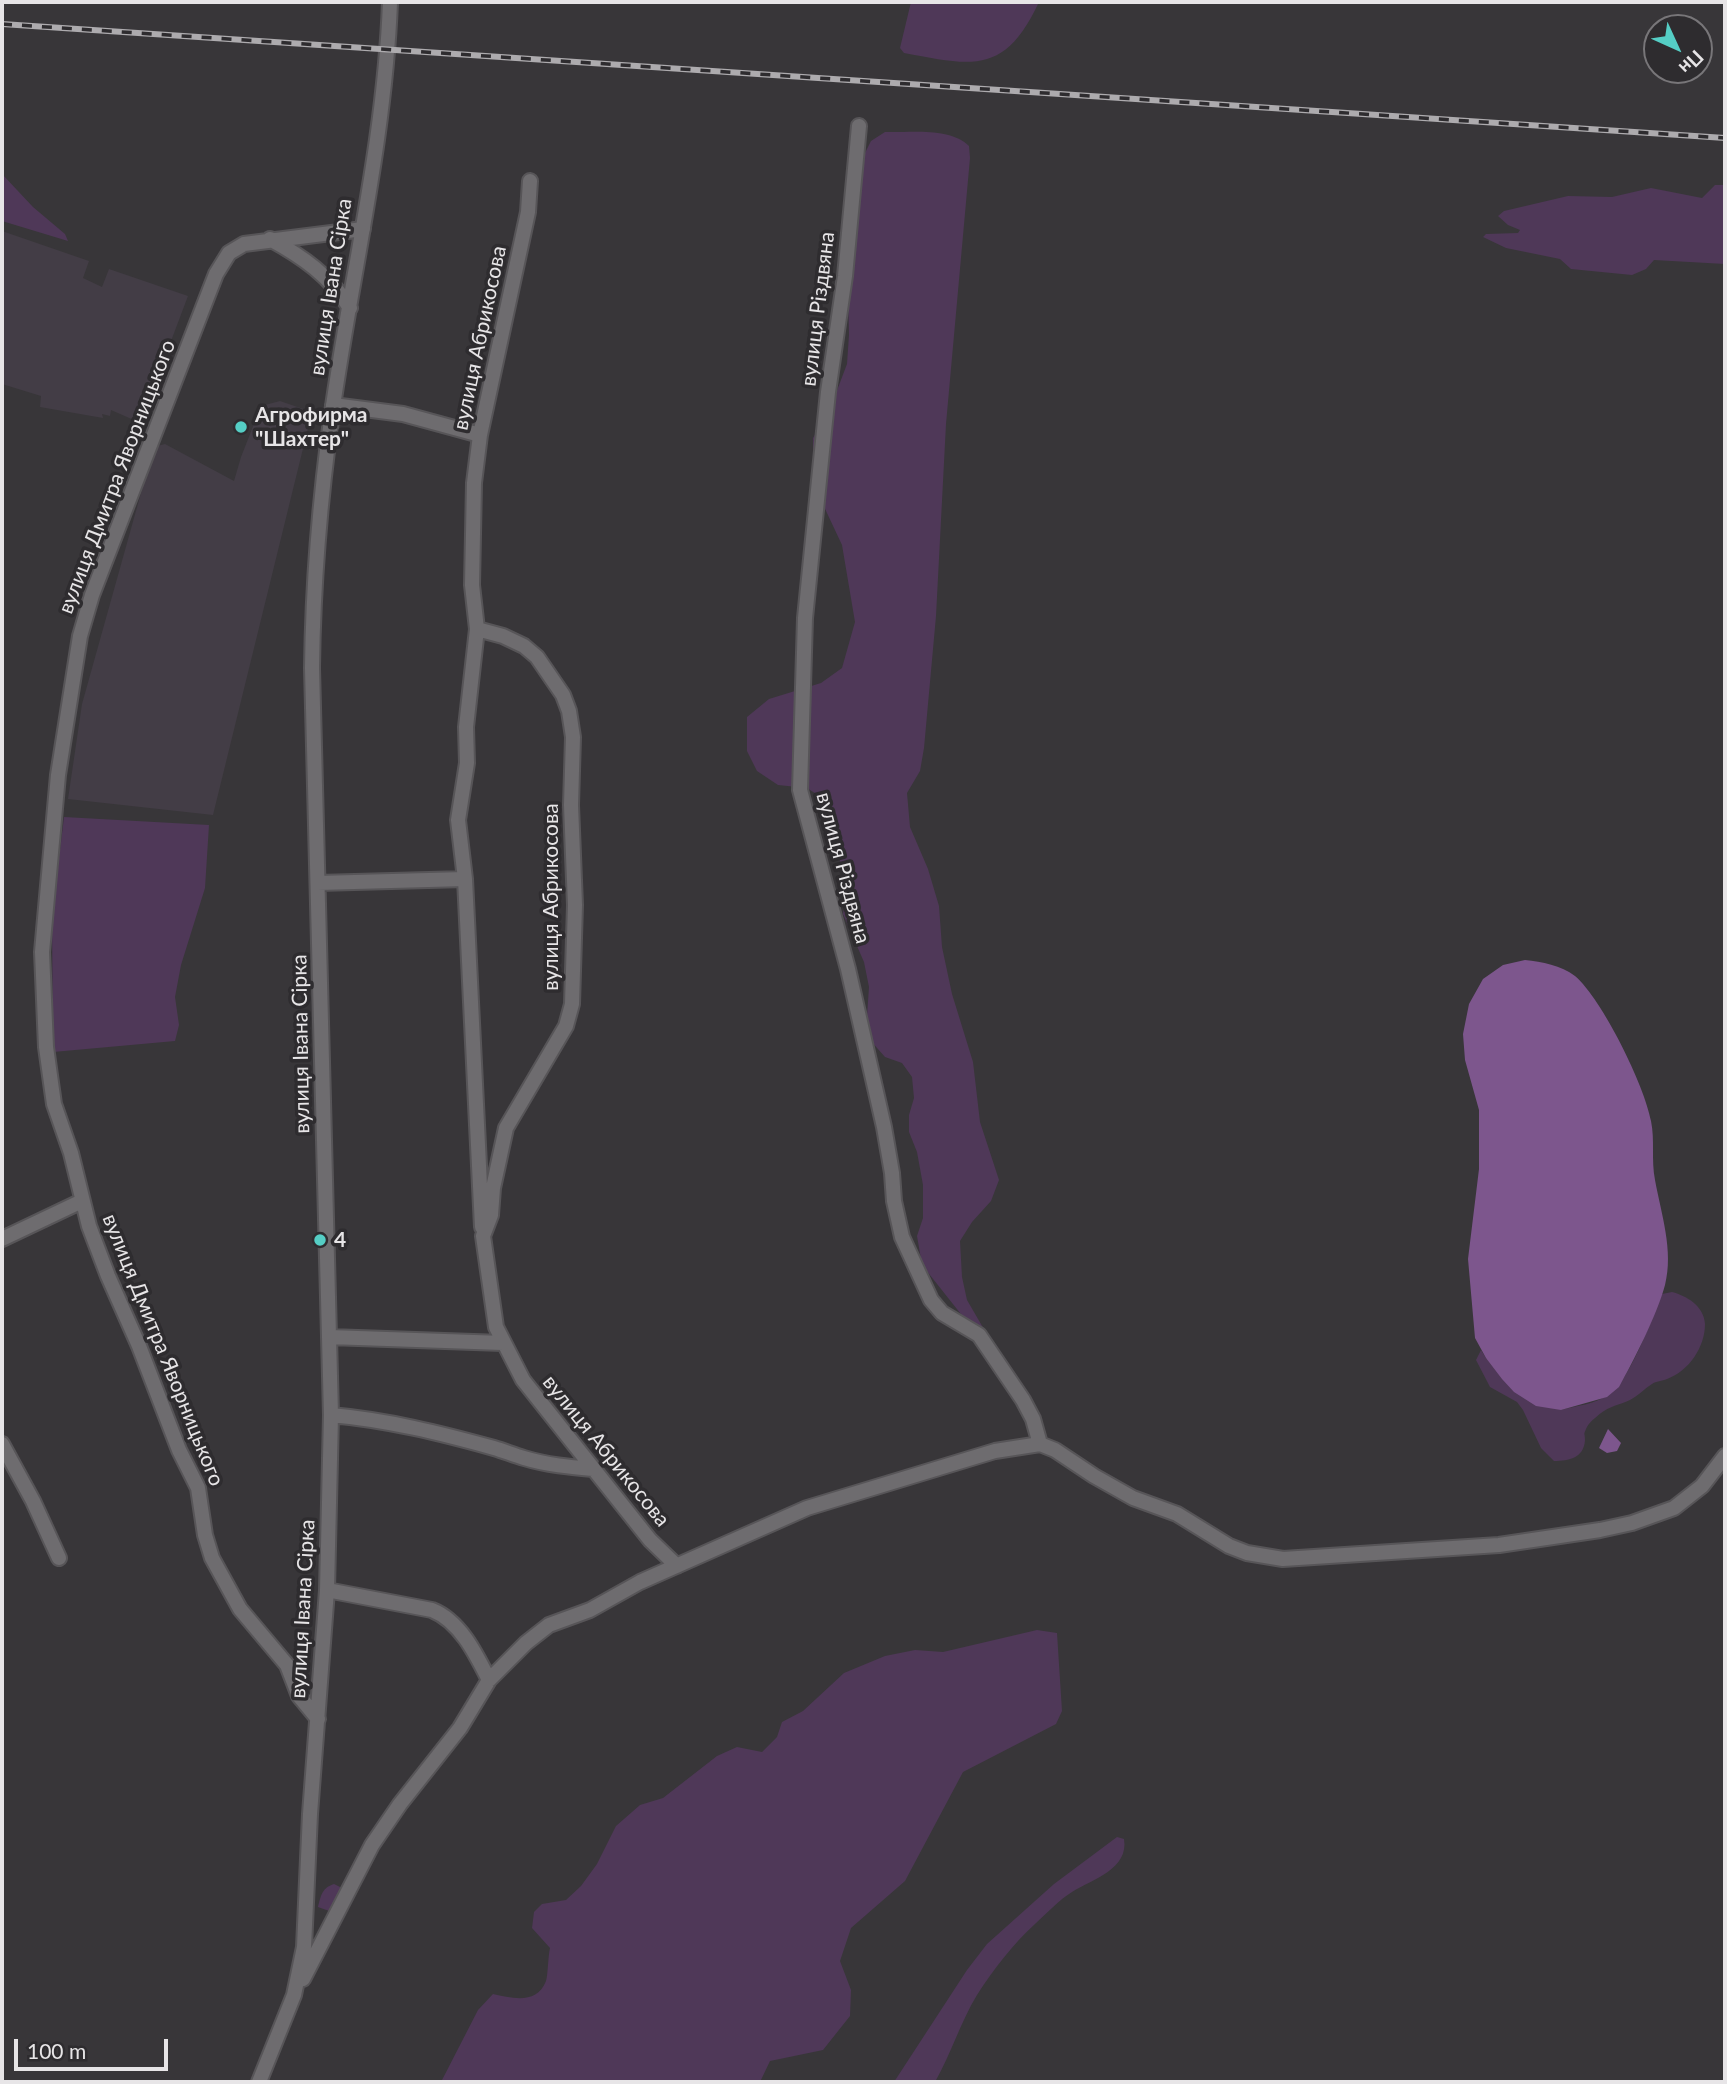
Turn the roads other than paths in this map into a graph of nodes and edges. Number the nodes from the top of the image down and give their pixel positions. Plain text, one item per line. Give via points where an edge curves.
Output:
1 (390, 2) edge
2 (859, 126) dead end
3 (530, 181) dead end
4 (363, 229) junction
5 (270, 239) junction
6 (350, 308) junction
7 (333, 404) junction
8 (480, 435) junction
9 (477, 629) junction
10 (465, 879) junction
11 (318, 883) junction
12 (82, 1201) junction
13 (483, 1236) junction
14 (2, 1239) edge
15 (329, 1337) junction
16 (503, 1343) junction
17 (331, 1415) junction
18 (2, 1444) edge
19 (1040, 1444) junction
20 (1725, 1455) edge
21 (593, 1469) junction
22 (59, 1558) dead end
23 (677, 1566) junction
24 (327, 1590) junction
25 (489, 1680) junction
26 (318, 1719) junction
27 (294, 1996) junction
28 (259, 2082) edge

1 - 4 street, вулиця Івана Сірка
2 - 19 street, вулиця Різдвяна via 805,618 800,790 857,1008 884,1127 902,1237 931,1300 942,1313 979,1335 1023,1400
3 - 8 street, вулиця Абрикосова via 528,212
4 - 5 street, вулиця Дмитра Яворницького
4 - 6 street, вулиця Івана Сірка
5 - 6 street via 316,268
5 - 12 street, вулиця Дмитра Яворницького via 238,247 222,261 80,636 58,775 42,964 54,1104
6 - 7 street, вулиця Івана Сірка
7 - 8 street via 403,414
7 - 11 street, вулиця Івана Сірка via 312,625
8 - 9 street, вулиця Абрикосова via 472,547
9 - 10 street, вулиця Абрикосова via 458,820
9 - 13 street, вулиця Абрикосова via 503,636 537,657 556,681 569,711 575,905 572,1004 566,1026 506,1128
10 - 11 street
10 - 13 street, вулиця Абрикосова
11 - 15 street, вулиця Івана Сірка
12 - 14 street
12 - 26 street, вулиця Дмитра Яворницького via 108,1276 198,1488 212,1558 240,1609 287,1665 299,1696
13 - 16 street, вулиця Абрикосова via 496,1326
15 - 16 street
15 - 17 street, вулиця Івана Сірка
16 - 21 street, вулиця Абрикосова via 523,1380
17 - 21 street via 402,1424 557,1466
17 - 24 street, вулиця Івана Сірка
18 - 22 street
19 - 20 street via 1229,1546 1283,1559 1499,1545 1600,1530 1674,1508 1702,1486
19 - 23 street via 995,1451 807,1508
21 - 23 street, вулиця Абрикосова
23 - 25 street via 590,1610 549,1625
24 - 25 street via 442,1613 456,1626
24 - 26 street, вулиця Івана Сірка
25 - 27 street via 460,1728 372,1845
26 - 27 street, вулиця Івана Сірка via 304,1947
27 - 28 street, вулиця Івана Сірка

